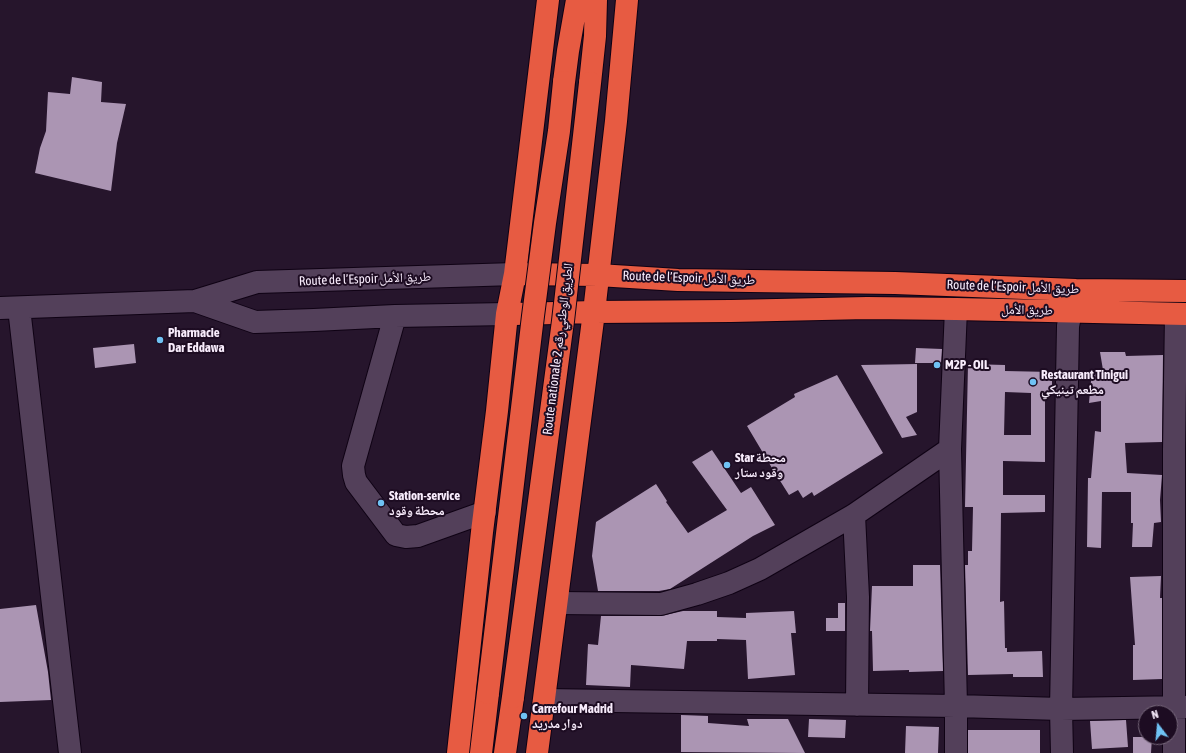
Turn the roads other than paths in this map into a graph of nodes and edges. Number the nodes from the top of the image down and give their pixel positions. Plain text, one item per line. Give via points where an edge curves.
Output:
1 (548, 0) edge
2 (577, 0) edge
3 (596, 0) edge
4 (627, 0) edge
5 (514, 274) junction
6 (598, 274) junction
7 (1186, 291) edge
8 (195, 301) junction
9 (9, 308) edge
10 (867, 308) joint
11 (956, 309) junction
12 (1071, 311) junction
13 (594, 312) junction
14 (507, 314) junction
15 (1181, 314) edge
16 (395, 316) junction
17 (950, 449) junction
18 (1180, 450) edge
19 (485, 512) junction
20 (854, 515) junction
21 (1180, 522) edge
22 (557, 603) junction
23 (1180, 605) edge
24 (545, 700) junction
25 (857, 705) junction
26 (956, 706) junction
27 (1180, 707) edge
28 (1061, 709) junction
29 (70, 753) edge
30 (458, 753) edge
31 (481, 753) edge
32 (505, 753) edge
33 (537, 753) edge
34 (956, 753) edge
35 (1062, 753) edge
36 (1174, 753) edge

1 - 5 highway
2 - 31 highway, bridge via 533,316
3 - 32 highway, Route nationale الطريق الوطني رقم 2, bridge via 595,36 563,321
4 - 6 highway
5 - 6 highway, Route de l’Espoir طريق الأمل
5 - 8 street, Route de l’Espoir طريق الأمل via 257,282
5 - 14 highway
6 - 7 highway, Route de l’Espoir طريق الأمل via 678,280
6 - 13 highway
8 - 9 street, Route de l’Espoir طريق الأمل
8 - 16 street, Route de l’Espoir طريق الأمل via 255,322
9 - 29 street
10 - 11 highway, طريق الأمل
10 - 13 highway, Route de l’Espoir طريق الأمل
11 - 12 highway, طريق الأمل
11 - 17 street
12 - 15 highway, طريق الأمل
12 - 28 street via 1068,326
13 - 14 highway, Route de l’Espoir طريق الأمل
13 - 22 highway
14 - 16 street, Route de l’Espoir طريق الأمل
14 - 19 highway
15 - 18 street
16 - 19 street via 353,466 356,482 396,535 418,536
17 - 20 street
17 - 26 street
18 - 21 street
19 - 30 highway
20 - 22 street via 760,569 697,594 661,604
20 - 25 street via 858,597
21 - 23 street
22 - 24 highway
23 - 27 street
24 - 25 street
24 - 33 highway
25 - 26 street
26 - 28 street
26 - 34 street
27 - 28 street
27 - 36 street
28 - 35 street

